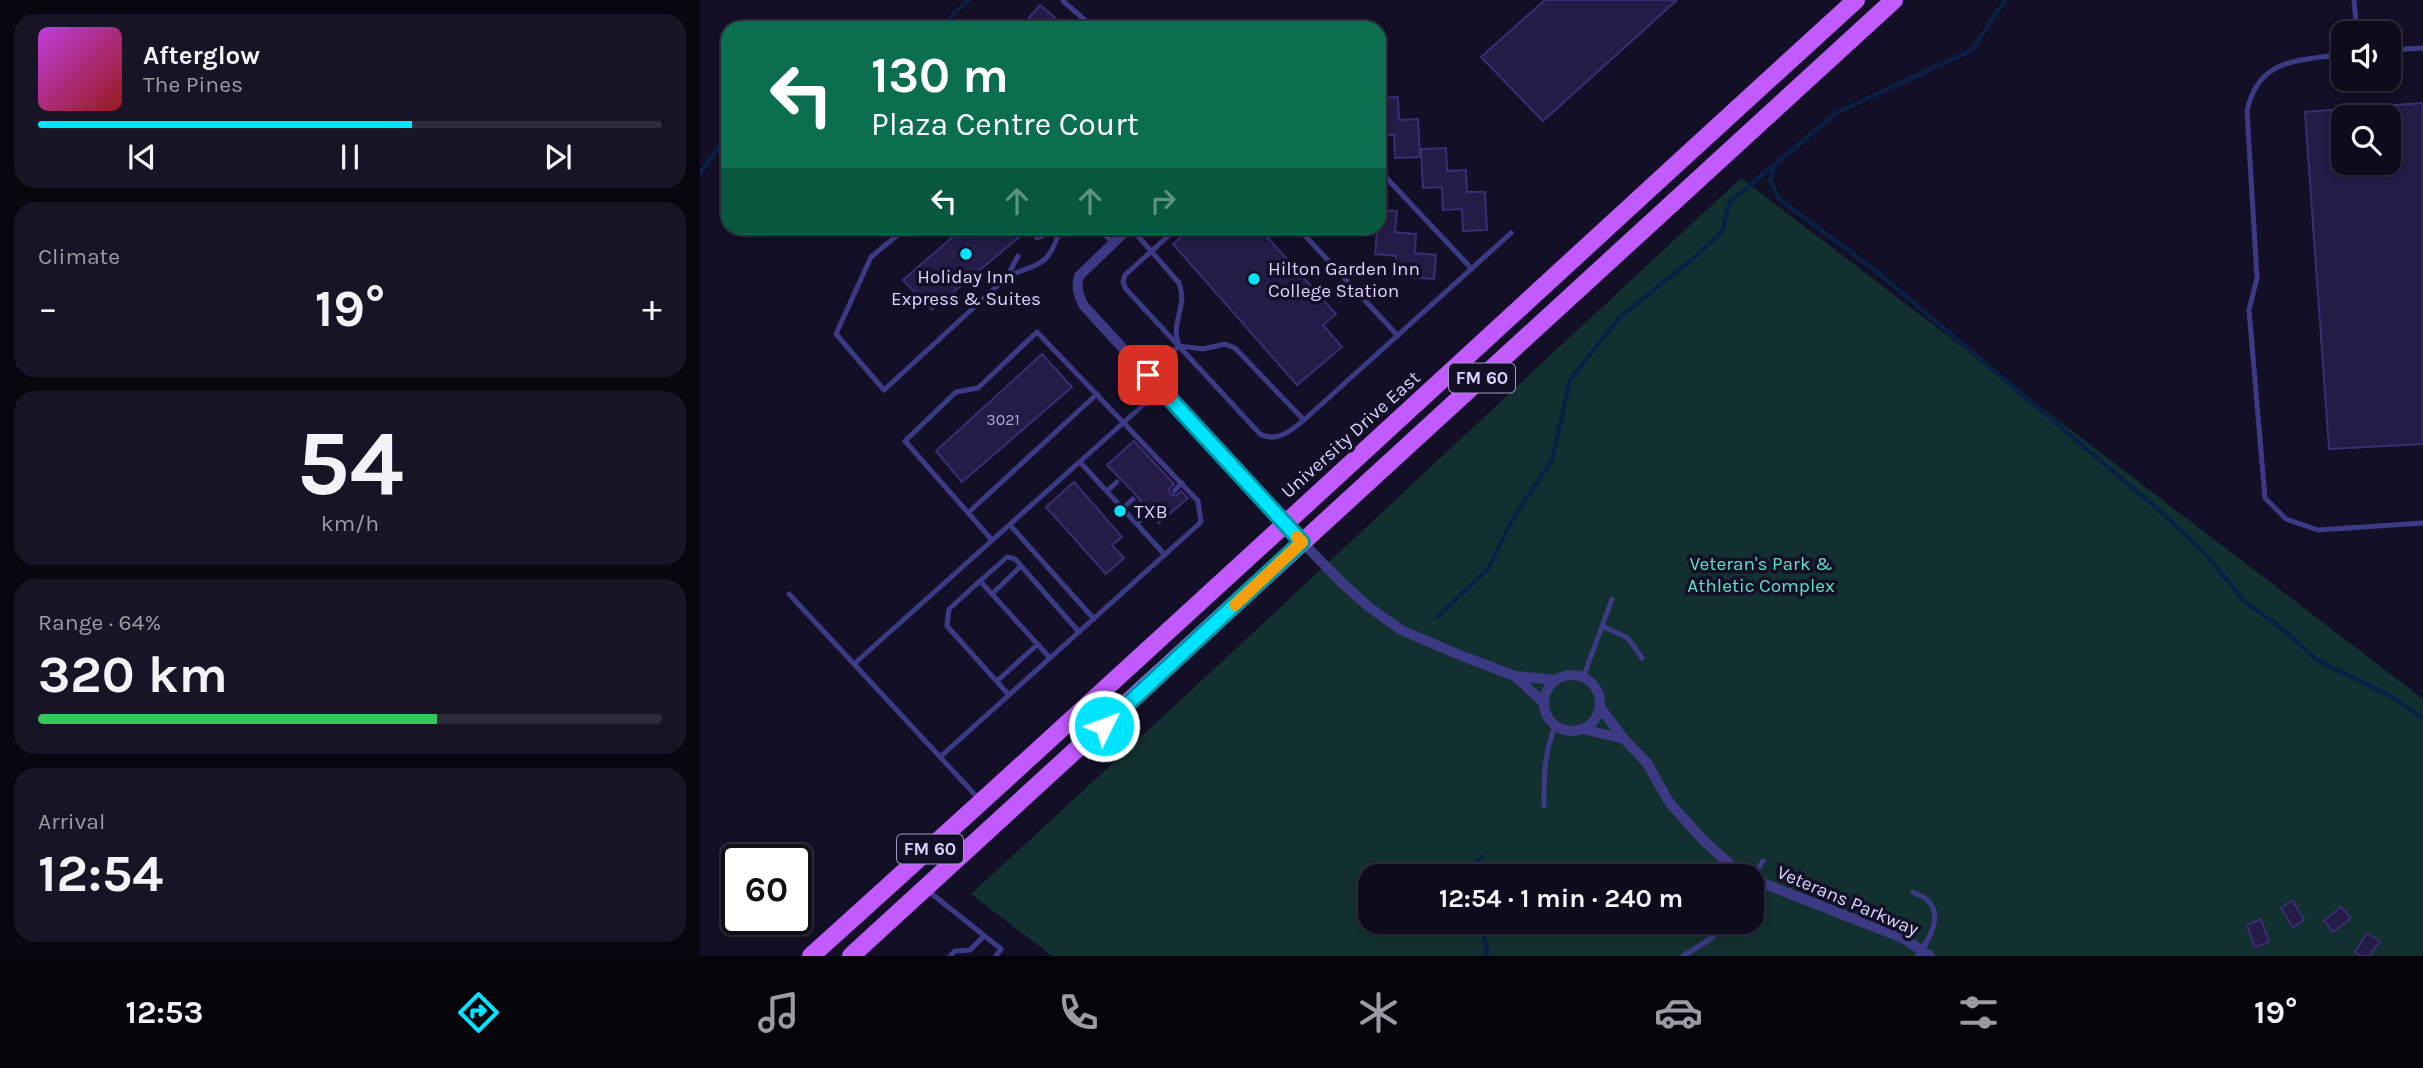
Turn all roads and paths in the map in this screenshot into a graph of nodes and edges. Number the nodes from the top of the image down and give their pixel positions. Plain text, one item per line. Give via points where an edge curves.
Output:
1 (1856, 0) edge
2 (1894, 0) edge
3 (2354, 0) edge
4 (1063, 1) edge
5 (1086, 21) edge
6 (2356, 21) edge
7 (2423, 48) edge
8 (2401, 49) edge
9 (2331, 56) edge
10 (1386, 177) edge
11 (1511, 233) dead end
12 (898, 235) edge
13 (1044, 235) edge
14 (1058, 235) edge
15 (1105, 235) edge
16 (1122, 235) edge
17 (1136, 235) edge
18 (1169, 235) edge
19 (1304, 235) edge
20 (1037, 238) dead end
21 (1113, 242) junction
22 (1151, 251) junction
23 (1018, 256) dead end
24 (1472, 269) junction
25 (1007, 276) junction
26 (1398, 336) junction
27 (1179, 346) junction
28 (1148, 375) junction
29 (1161, 389) junction
30 (1097, 394) junction
31 (1304, 419) junction
32 (1124, 422) junction
33 (1152, 451) junction
34 (1144, 458) dead end
35 (1080, 462) junction
36 (1167, 468) junction
37 (1160, 475) dead end
38 (1117, 482) dead end
39 (1182, 483) junction
40 (1107, 491) junction
41 (1174, 491) dead end
42 (1133, 499) dead end
43 (1123, 508) junction
44 (968, 513) junction
45 (1147, 514) dead end
46 (1137, 523) junction
47 (1284, 523) junction
48 (2423, 523) edge
49 (1010, 525) junction
50 (992, 540) junction
51 (1302, 542) junction
52 (1165, 555) junction
53 (1021, 566) junction
54 (980, 581) junction
55 (789, 594) dead end
56 (992, 594) junction
57 (1612, 599) dead end
58 (1094, 618) junction
59 (1602, 626) junction
60 (1079, 632) junction
61 (1038, 644) junction
62 (1050, 658) junction
63 (1643, 658) dead end
64 (854, 664) junction
65 (1515, 676) junction
66 (1583, 678) junction
67 (1556, 680) junction
68 (997, 681) junction
69 (1009, 695) junction
70 (1544, 703) junction
71 (1600, 707) junction
72 (1555, 726) junction
73 (1583, 729) junction
74 (1624, 739) junction
75 (940, 757) junction
76 (981, 802) junction
77 (1544, 806) dead end
78 (1763, 861) dead end
79 (1730, 864) edge
80 (1761, 864) edge
81 (1764, 883) edge
82 (925, 888) junction
83 (1913, 892) dead end
84 (1715, 934) edge
85 (983, 937) junction
86 (1923, 954) edge
87 (811, 956) edge
88 (851, 956) edge
89 (950, 956) edge
90 (996, 956) edge
91 (1684, 956) edge

1 - 47 main road, University Drive East / FM 60
2 - 51 main road, FM 60
3 - 6 lane
4 - 5 lane
7 - 8 lane
9 - 48 lane via 2278,65 2250,93 2246,111 2257,278 2249,310 2265,498 2286,519 2318,530
10 - 24 lane
11 - 24 lane
12 - 25 lane via 871,257 836,334 884,390
13 - 20 lane
14 - 25 lane via 1045,261
15 - 21 lane
16 - 21 street
17 - 22 lane
18 - 22 lane
19 - 26 lane
21 - 28 street via 1079,276 1079,296
22 - 27 lane via 1183,294 1176,325
22 - 27 lane via 1125,275 1126,289
23 - 25 lane
24 - 26 lane
26 - 31 lane
27 - 28 lane
27 - 31 lane via 1203,349 1225,344 1236,348
27 - 31 lane via 1260,434 1267,438 1284,435
28 - 29 street
29 - 32 lane
29 - 47 street
30 - 32 lane
30 - 44 lane
30 - 44 lane via 1037,332 978,388 956,392 905,441
32 - 33 lane
32 - 35 lane
33 - 34 lane
33 - 36 lane
35 - 40 lane
35 - 49 lane
36 - 37 lane
36 - 39 lane
38 - 40 lane
39 - 41 lane
39 - 52 lane via 1198,500 1202,522
40 - 43 lane
42 - 43 lane
43 - 46 lane
44 - 50 lane
45 - 46 lane
46 - 52 lane
47 - 51 street
47 - 76 main road, University Drive East / FM 60
49 - 50 lane
49 - 58 lane
50 - 64 lane
51 - 65 street via 1369,607 1401,630
51 - 82 main road, FM 60
52 - 58 lane
53 - 54 lane via 1007,557
53 - 56 lane
53 - 60 lane
54 - 56 lane
54 - 68 lane via 949,609 947,626
55 - 64 lane
56 - 61 lane
57 - 59 lane
58 - 60 lane
59 - 63 lane via 1629,638
59 - 66 lane
60 - 62 lane
61 - 62 lane
61 - 68 lane
62 - 69 lane
64 - 75 lane
65 - 67 street
65 - 70 street
66 - 67 street via 1574,675
66 - 71 street via 1596,690
67 - 70 street
68 - 69 lane
69 - 75 lane
70 - 72 street
71 - 73 street
71 - 74 street, Veterans Parkway
72 - 73 street
72 - 77 lane via 1543,768
73 - 74 street
74 - 79 street, Veterans Parkway via 1647,763 1669,802
75 - 76 lane
76 - 87 main road, University Drive East / FM 60
78 - 80 lane
81 - 86 street, Veterans Parkway via 1903,937
82 - 85 lane
82 - 88 main road, FM 60
83 - 86 lane via 1928,900 1935,911
84 - 91 lane
85 - 89 lane via 970,950
85 - 90 lane via 1001,949

